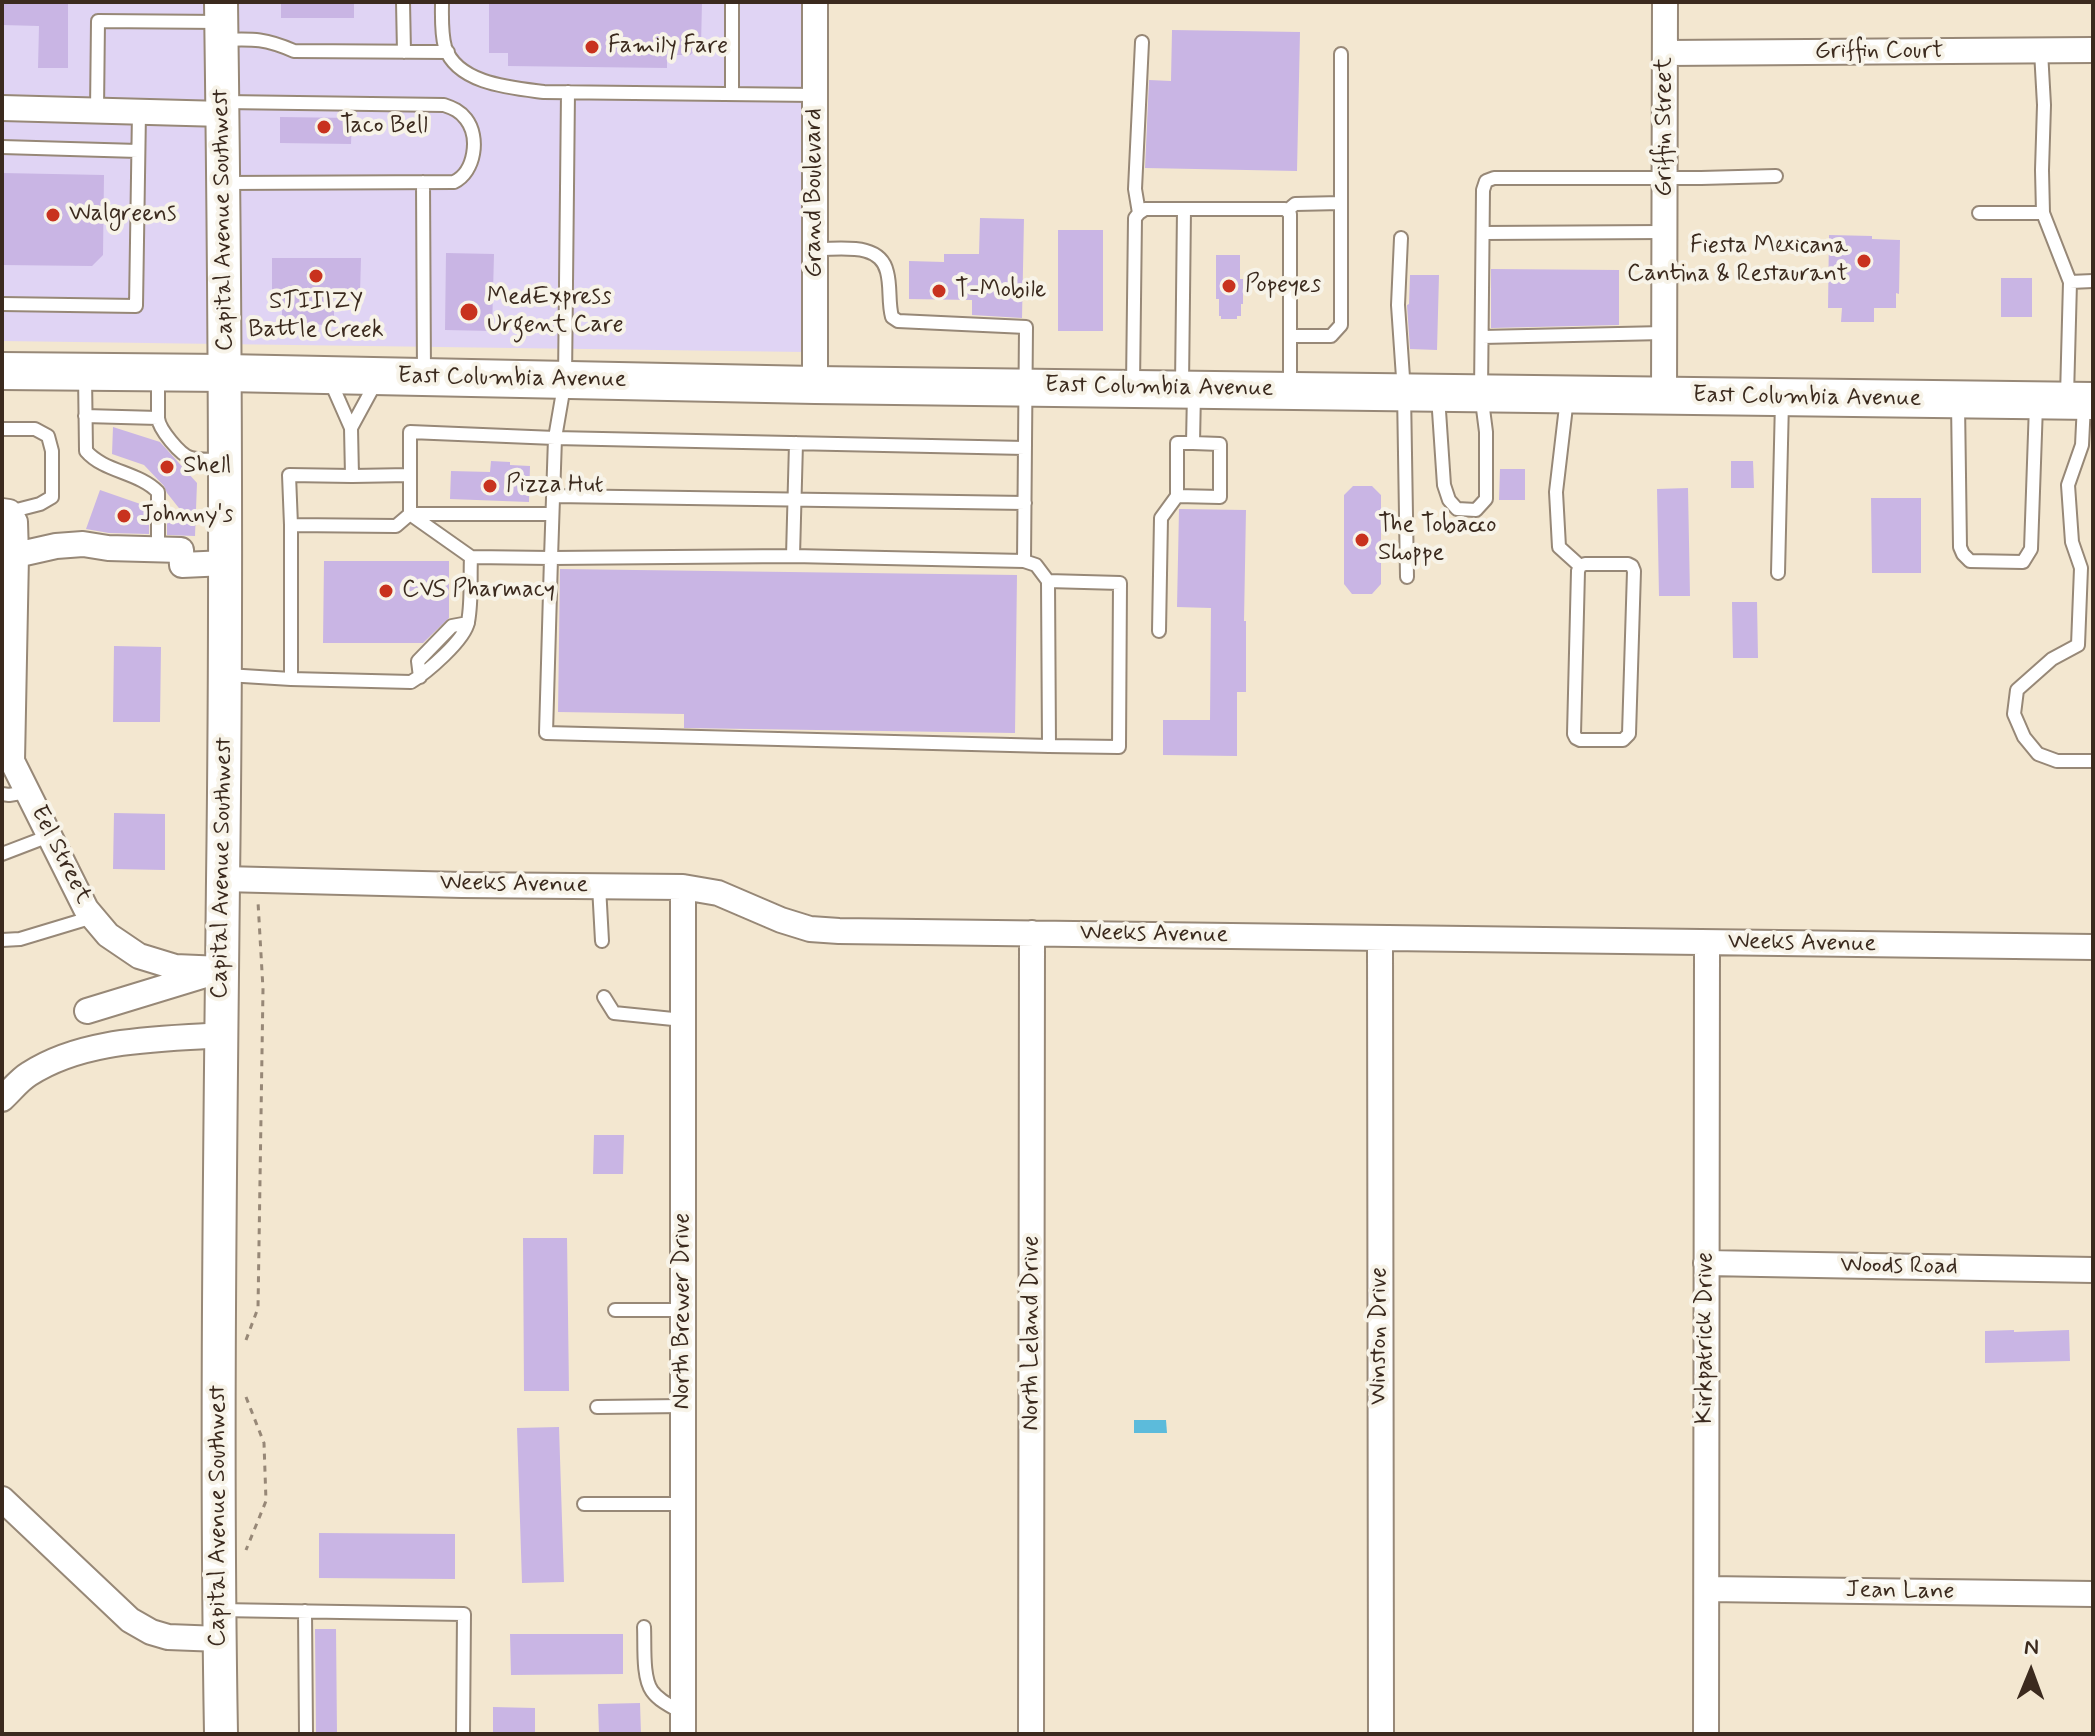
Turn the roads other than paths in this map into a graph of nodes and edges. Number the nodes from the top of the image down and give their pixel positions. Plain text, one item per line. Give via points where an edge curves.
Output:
1 (403, 2) edge
2 (442, 2) edge
3 (732, 2) edge
4 (815, 2) edge
5 (1665, 2) edge
6 (222, 21) edge
7 (1142, 42) dead end
8 (2093, 50) edge
9 (2041, 51) junction
10 (404, 52) junction
11 (448, 52) junction
12 (1665, 53) junction
13 (1341, 54) dead end
14 (568, 92) junction
15 (732, 94) junction
16 (815, 95) junction
17 (2, 108) edge
18 (223, 108) junction
19 (97, 110) junction
20 (139, 112) junction
21 (2, 147) edge
22 (138, 151) junction
23 (1776, 176) dead end
24 (1664, 178) junction
25 (423, 182) junction
26 (224, 183) junction
27 (1341, 203) junction
28 (1184, 209) junction
29 (1288, 210) junction
30 (1139, 213) junction
31 (1979, 213) dead end
32 (2043, 213) junction
33 (1664, 232) junction
34 (1483, 233) junction
35 (1401, 238) dead end
36 (815, 249) junction
37 (2093, 281) edge
38 (2070, 282) junction
39 (2, 304) edge
40 (1664, 333) junction
41 (1290, 336) junction
42 (1482, 337) junction
43 (2, 371) edge
44 (85, 372) junction
45 (158, 373) junction
46 (226, 373) junction
47 (327, 375) junction
48 (379, 376) junction
49 (424, 377) junction
50 (565, 380) junction
51 (815, 385) junction
52 (1027, 386) junction
53 (1133, 388) junction
54 (1188, 389) junction
55 (1290, 390) junction
56 (1421, 392) junction
57 (1481, 393) junction
58 (1567, 395) junction
59 (1664, 397) junction
60 (1782, 398) junction
61 (1958, 400) junction
62 (2070, 401) edge
63 (85, 416) junction
64 (158, 418) junction
65 (351, 428) junction
66 (2, 429) edge
67 (555, 438) junction
68 (796, 443) junction
69 (1193, 443) junction
70 (1025, 448) junction
71 (226, 460) junction
72 (410, 475) junction
73 (352, 476) junction
74 (554, 496) junction
75 (1177, 496) junction
76 (795, 500) junction
77 (1025, 503) junction
78 (5, 511) edge
79 (410, 514) junction
80 (552, 514) junction
81 (291, 525) junction
82 (158, 550) junction
83 (16, 555) junction
84 (793, 556) junction
85 (471, 557) junction
86 (551, 558) junction
87 (1024, 561) junction
88 (226, 563) junction
89 (1580, 566) junction
90 (1778, 573) dead end
91 (1407, 577) dead end
92 (1048, 581) junction
93 (1159, 631) dead end
94 (225, 675) junction
95 (291, 679) junction
96 (1049, 746) junction
97 (7, 758) edge
98 (2093, 761) edge
99 (27, 792) junction
100 (2, 794) edge
101 (49, 836) junction
102 (2, 854) edge
103 (223, 879) junction
104 (599, 886) junction
105 (683, 887) junction
106 (93, 917) junction
107 (1032, 933) junction
108 (1380, 939) junction
109 (2, 940) edge
110 (602, 941) dead end
111 (1707, 943) junction
112 (2093, 947) edge
113 (222, 969) junction
114 (604, 997) dead end
115 (87, 1011) dead end
116 (683, 1020) junction
117 (221, 1035) junction
118 (2, 1099) edge
119 (1706, 1263) junction
120 (2093, 1270) edge
121 (615, 1310) dead end
122 (683, 1310) junction
123 (683, 1406) junction
124 (597, 1407) dead end
125 (2, 1499) edge
126 (584, 1504) dead end
127 (683, 1504) junction
128 (1707, 1589) junction
129 (2093, 1594) edge
130 (305, 1611) junction
131 (220, 1624) junction
132 (644, 1627) dead end
133 (683, 1724) edge
134 (221, 1734) edge
135 (306, 1734) edge
136 (463, 1734) edge
137 (1031, 1734) edge
138 (1381, 1734) edge
139 (1706, 1734) edge

1 - 10 lane
2 - 11 lane
3 - 15 lane
4 - 16 street, Grand Boulevard
5 - 12 street, Griffin Street
6 - 10 lane via 294,51
6 - 18 main road, Capital Avenue Southwest
6 - 19 lane via 98,21
7 - 30 lane via 1135,189
8 - 9 street, Griffin Court
9 - 12 street, Griffin Court
9 - 32 lane
10 - 11 lane
11 - 14 lane via 469,74 505,88
12 - 24 street, Griffin Street
13 - 27 lane
14 - 15 lane
14 - 50 lane
15 - 16 lane
16 - 36 street, Grand Boulevard
17 - 19 street
18 - 20 street
18 - 25 lane via 455,109 472,128 469,169 454,182
18 - 26 main road, Capital Avenue Southwest
19 - 20 street
20 - 22 lane
21 - 22 lane
22 - 39 lane via 136,306
23 - 24 lane
24 - 33 street, Griffin Street
24 - 34 lane via 1494,178 1483,190
25 - 26 lane
25 - 49 lane
26 - 46 main road, Capital Avenue Southwest
27 - 29 lane via 1295,204
27 - 41 lane via 1341,325 1331,336
28 - 29 lane
28 - 30 lane
28 - 54 lane
29 - 41 lane
30 - 53 lane
31 - 32 lane
32 - 38 lane
33 - 34 lane
33 - 40 street, Griffin Street
34 - 42 lane
35 - 56 lane via 1398,305
36 - 51 street, Grand Boulevard
36 - 52 lane via 870,250 879,257 887,270 892,317 898,321 1026,327
37 - 38 lane
38 - 62 lane
40 - 42 lane
40 - 59 street, Griffin Street
41 - 55 lane
42 - 57 lane
43 - 44 main road, East Columbia Avenue
44 - 45 main road, East Columbia Avenue
44 - 63 lane
45 - 46 main road, East Columbia Avenue
45 - 64 lane
46 - 47 main road, East Columbia Avenue
46 - 71 main road, Capital Avenue Southwest
47 - 48 main road, East Columbia Avenue
47 - 65 lane
48 - 49 main road, East Columbia Avenue
48 - 65 lane
49 - 50 main road, East Columbia Avenue
50 - 51 main road, East Columbia Avenue
50 - 67 lane
51 - 52 main road, East Columbia Avenue
52 - 53 main road, East Columbia Avenue
52 - 70 lane
53 - 54 main road, East Columbia Avenue
54 - 55 main road, East Columbia Avenue
54 - 69 lane
55 - 56 main road, East Columbia Avenue
56 - 57 main road, East Columbia Avenue
56 - 57 lane via 1449,500 1464,511 1476,510 1486,499
56 - 91 lane
57 - 58 main road, East Columbia Avenue
58 - 59 main road, East Columbia Avenue
58 - 89 lane via 1556,492 1559,547
59 - 60 main road, East Columbia Avenue
60 - 61 main road, East Columbia Avenue
60 - 90 lane
61 - 62 main road, East Columbia Avenue
61 - 62 lane via 1960,547 1970,561 2023,562 2031,549
62 - 98 lane via 2082,445 2068,485 2072,542 2081,568 2078,645 2052,659 2017,690 2014,714 2038,754 2057,761
63 - 64 lane
63 - 82 lane via 86,451 92,458 158,492
64 - 71 lane via 159,427 183,454
65 - 73 lane
66 - 78 lane via 35,429 48,436 52,451 52,497
67 - 68 lane
67 - 72 lane via 410,432
67 - 74 lane
68 - 70 lane
68 - 76 lane
69 - 75 lane via 1177,443
69 - 75 lane via 1220,444 1220,497
70 - 77 lane
71 - 88 main road, Capital Avenue Southwest
72 - 73 lane
72 - 79 lane
73 - 81 lane via 289,475
74 - 76 lane
74 - 80 lane
75 - 93 lane via 1161,518
76 - 77 lane
76 - 84 lane
77 - 87 lane
78 - 83 street, Eel Street via 15,522
79 - 80 lane
79 - 81 lane via 396,526
79 - 85 lane
80 - 86 lane
81 - 95 lane
82 - 83 street via 83,544
82 - 88 street via 181,550 182,565
83 - 97 street, Eel Street
84 - 86 lane
84 - 87 lane
85 - 86 lane
85 - 95 lane via 468,623 448,652 420,677 411,682
86 - 96 lane via 546,733
87 - 92 lane via 1036,565
88 - 94 main road, Capital Avenue Southwest
89 - 89 lane via 1574,734 1580,740 1623,740 1629,734 1634,571 1628,564
92 - 96 lane
92 - 96 lane via 1120,583 1119,747
94 - 95 lane
94 - 103 main road, Capital Avenue Southwest
97 - 99 street, Eel Street
99 - 100 lane
99 - 101 street, Eel Street
101 - 102 lane
101 - 106 street, Eel Street
103 - 104 street, Weeks Avenue
103 - 113 main road, Capital Avenue Southwest
104 - 105 street, Weeks Avenue
104 - 110 lane
105 - 107 street, Weeks Avenue via 718,893 810,929
105 - 116 street, North Brewer Drive
106 - 109 lane
106 - 113 street, Eel Street via 108,935 139,956 175,967
107 - 108 street, Weeks Avenue
107 - 137 street, North Leland Drive
108 - 111 street, Weeks Avenue
108 - 138 street, Winston Drive
111 - 112 street, Weeks Avenue
111 - 119 street, Kirkpatrick Drive
113 - 115 street
113 - 117 main road, Capital Avenue Southwest
114 - 116 lane via 614,1013
116 - 122 street, North Brewer Drive
117 - 118 street via 76,1052 28,1075
117 - 131 main road, Capital Avenue Southwest
119 - 120 street, Woods Road
119 - 128 street, Kirkpatrick Drive
121 - 122 lane
122 - 123 street, North Brewer Drive
123 - 124 lane
123 - 127 street, North Brewer Drive
125 - 131 street via 130,1620 168,1637
126 - 127 lane
127 - 133 street, North Brewer Drive
128 - 129 street, Jean Lane
128 - 139 street, Kirkpatrick Drive
130 - 131 lane
130 - 135 lane
130 - 136 lane via 464,1614
131 - 134 main road, Capital Avenue Southwest
132 - 133 lane via 647,1681

